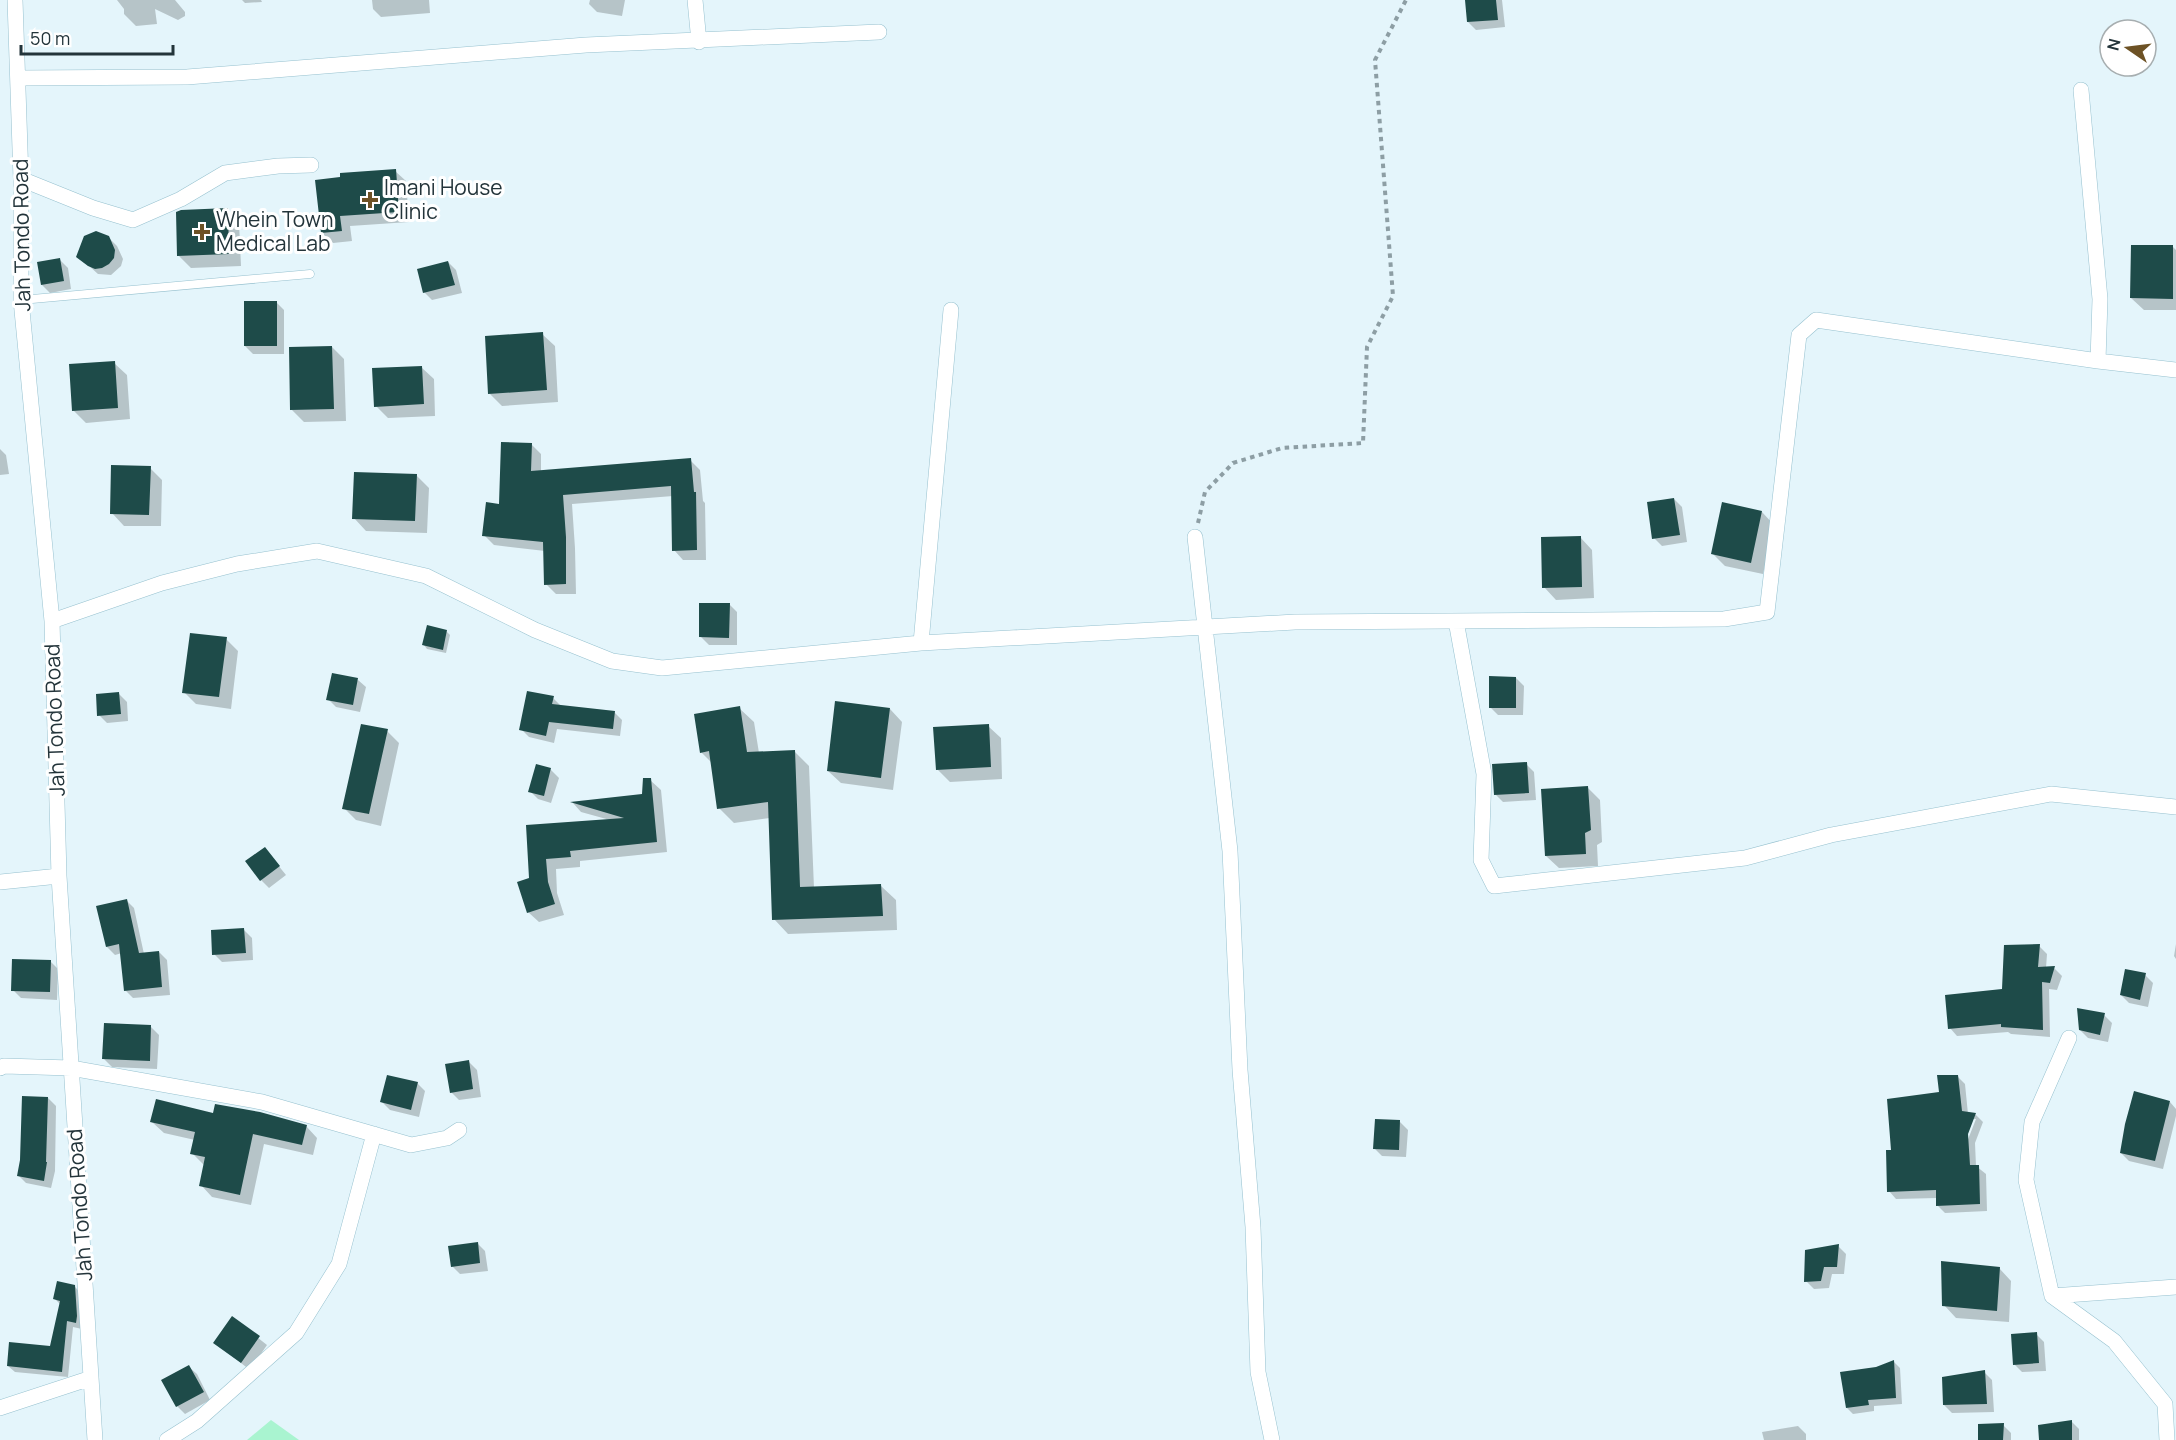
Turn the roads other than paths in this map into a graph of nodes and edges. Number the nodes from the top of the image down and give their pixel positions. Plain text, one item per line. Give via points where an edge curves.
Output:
1 (15, 0) edge
2 (695, 0) edge
3 (879, 32) dead end
4 (699, 42) junction
5 (18, 78) junction
6 (2081, 90) dead end
7 (311, 165) dead end
8 (21, 179) junction
9 (310, 274) dead end
10 (21, 300) junction
11 (951, 310) dead end
12 (2098, 361) junction
13 (2176, 370) edge
14 (1195, 537) road end
15 (52, 621) junction
16 (1456, 621) junction
17 (1204, 628) junction
18 (921, 643) junction
19 (2176, 807) edge
20 (59, 876) junction
21 (0, 882) edge
22 (2069, 1038) dead end
23 (0, 1068) edge
24 (71, 1068) junction
25 (459, 1130) dead end
26 (374, 1134) junction
27 (2176, 1287) edge
28 (2052, 1296) junction
29 (91, 1378) junction
30 (0, 1408) edge
31 (95, 1440) edge
32 (167, 1440) edge
33 (1272, 1440) edge
34 (2167, 1440) edge

1 - 5 street, Jah Tondo Road
2 - 4 street
3 - 4 street
4 - 5 street via 586,45 187,77
5 - 8 street, Jah Tondo Road
6 - 12 street via 2100,299
7 - 8 street via 225,173 134,220
8 - 10 street, Jah Tondo Road
9 - 10 lane
10 - 15 street, Jah Tondo Road
11 - 18 street
12 - 13 street
12 - 16 street via 1816,320 1799,335 1767,612 1724,619
14 - 17 street
15 - 18 street via 162,583 237,564 318,551 426,576 535,630 612,661 662,668
15 - 20 street, Jah Tondo Road
16 - 17 street via 1295,622
16 - 19 street via 1485,774 1481,860 1494,886 1745,858 1831,835 2051,794
17 - 18 street
17 - 33 street via 1230,851 1258,1372
20 - 21 street
20 - 24 street, Jah Tondo Road
22 - 28 street via 2032,1122 2026,1180
23 - 24 street
24 - 26 street via 262,1102
24 - 29 street, Jah Tondo Road
25 - 26 street via 447,1138 411,1144
26 - 32 street via 339,1264 296,1333 197,1421
27 - 28 street
28 - 34 street via 2114,1341 2165,1404
29 - 30 street
29 - 31 street, Jah Tondo Road

